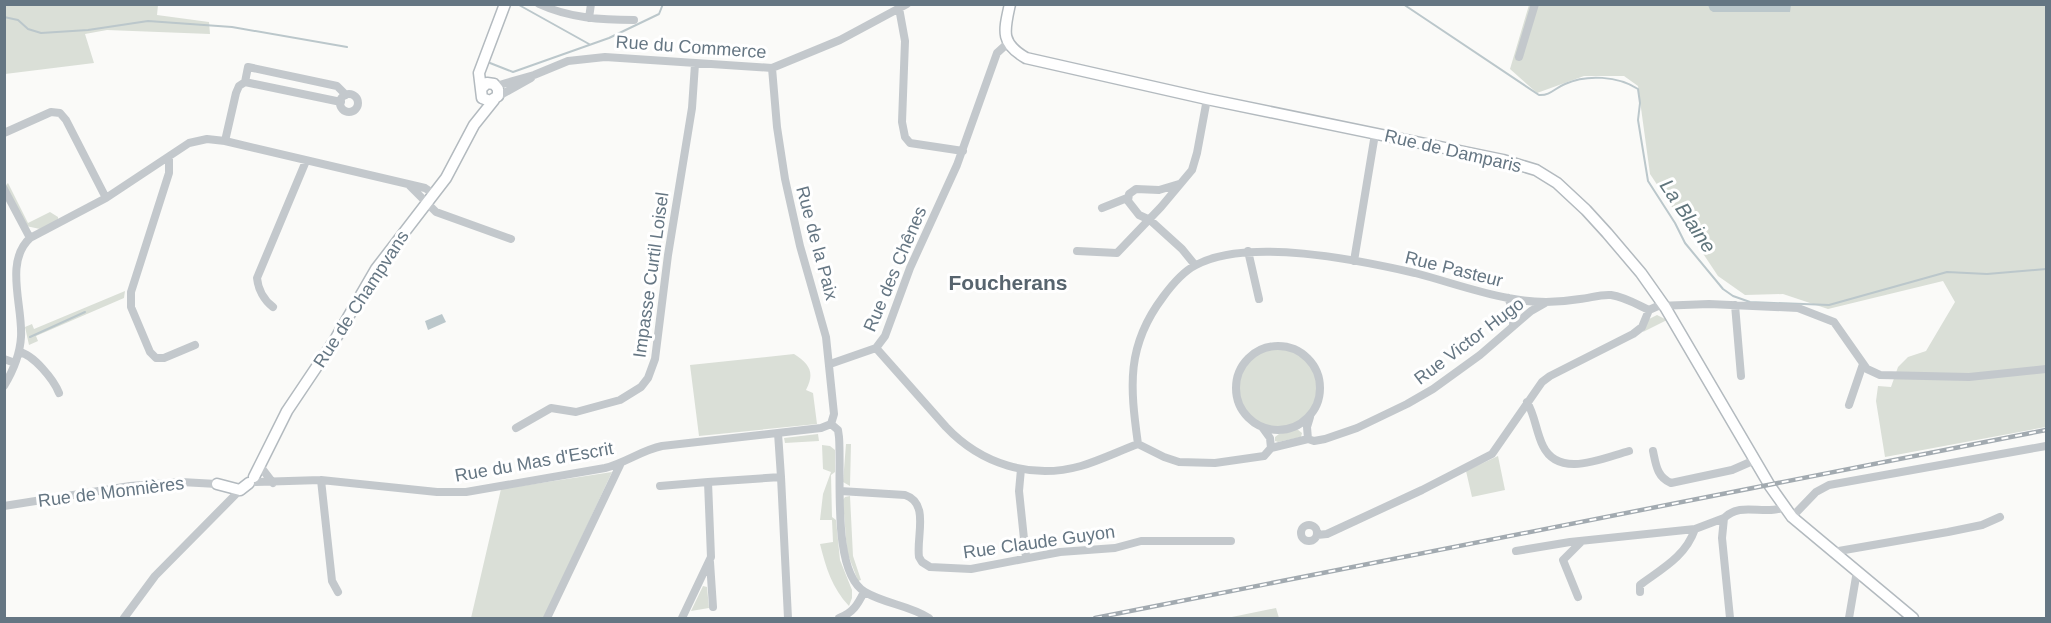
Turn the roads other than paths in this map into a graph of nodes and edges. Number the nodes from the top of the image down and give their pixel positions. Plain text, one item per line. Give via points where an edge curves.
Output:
1 (505, 4) edge
2 (539, 4) edge
3 (591, 4) edge
4 (1010, 4) edge
5 (1535, 4) edge
6 (902, 6) edge
7 (589, 18) junction
8 (634, 20) dead end
9 (1008, 43) junction
10 (1520, 57) dead end
11 (485, 61) junction
12 (695, 64) junction
13 (772, 68) junction
14 (534, 75) junction
15 (245, 82) junction
16 (495, 85) junction
17 (481, 91) junction
18 (346, 95) junction
19 (496, 99) junction
20 (1207, 99) junction
21 (340, 102) junction
22 (474, 125) junction
23 (4, 133) edge
24 (1375, 134) junction
25 (225, 141) junction
26 (963, 151) junction
27 (169, 157) junction
28 (306, 161) junction
29 (1180, 184) junction
30 (409, 185) junction
31 (4, 189) edge
32 (428, 195) junction
33 (106, 198) junction
34 (1127, 198) junction
35 (1102, 208) dead end
36 (1150, 220) junction
37 (30, 238) junction
38 (511, 238) dead end
39 (1077, 251) dead end
40 (1248, 251) junction
41 (1354, 261) junction
42 (1195, 265) junction
43 (1508, 298) junction
44 (1259, 299) dead end
45 (1545, 303) junction
46 (1736, 305) junction
47 (273, 307) dead end
48 (1665, 307) junction
49 (1649, 310) junction
50 (1513, 326) junction
51 (195, 345) dead end
52 (876, 348) junction
53 (19, 352) junction
54 (4, 359) edge
55 (15, 363) junction
56 (830, 364) junction
57 (1863, 364) junction
58 (2046, 369) edge
59 (1741, 376) dead end
60 (4, 386) edge
61 (59, 393) dead end
62 (1527, 402) junction
63 (1849, 405) dead end
64 (1310, 415) junction
65 (831, 424) junction
66 (1262, 427) junction
67 (516, 428) dead end
68 (778, 433) junction
69 (1308, 439) junction
70 (1138, 444) junction
71 (2046, 446) edge
72 (1271, 448) junction
73 (1629, 451) dead end
74 (1653, 451) dead end
75 (1755, 460) junction
76 (620, 465) junction
77 (260, 466) junction
78 (1021, 469) junction
79 (781, 477) junction
80 (321, 480) junction
81 (708, 482) junction
82 (249, 483) junction
83 (273, 483) junction
84 (220, 485) junction
85 (660, 486) dead end
86 (840, 491) junction
87 (228, 502) junction
88 (4, 506) edge
89 (1785, 507) junction
90 (1792, 517) junction
91 (2000, 517) dead end
92 (1724, 518) junction
93 (1695, 529) junction
94 (1317, 535) dead end
95 (1231, 541) dead end
96 (1582, 541) junction
97 (1516, 551) dead end
98 (1833, 552) junction
99 (1026, 558) junction
100 (710, 560) junction
101 (1857, 571) junction
102 (338, 592) dead end
103 (864, 592) junction
104 (1640, 592) dead end
105 (1578, 597) dead end
106 (714, 607) dead end
107 (124, 618) edge
108 (547, 618) edge
109 (682, 618) edge
110 (789, 618) edge
111 (839, 618) edge
112 (929, 618) edge
113 (1730, 618) edge
114 (1849, 618) edge
115 (1913, 618) edge

1 - 11 main road, Rue de Champvans
2 - 7 street
3 - 7 street
4 - 9 main road via 1005,25
5 - 10 street
6 - 13 street, Rue du Commerce via 840,40
6 - 26 street via 905,137 910,143
7 - 8 street
9 - 20 main road, Rue de Damparis via 1015,52 1036,62
9 - 26 street, Rue des Chênes via 997,53
11 - 16 main road via 486,72
11 - 17 main road, Rue de Champvans via 479,72
12 - 13 street, Rue du Commerce
12 - 14 street, Rue du Commerce via 605,57 568,61
12 - 67 street, Impasse Curtil Loisel via 655,359 648,378 620,400 576,412 551,408
13 - 56 street, Rue de la Paix via 778,138 789,197
14 - 16 street, Rue du Commerce
14 - 19 street, Rue du Commerce
15 - 18 street via 248,67 337,86
15 - 21 street
15 - 25 street via 236,93
16 - 17 main road via 485,84
16 - 19 main road
17 - 19 main road via 486,100
17 - 22 main road, Rue de Champvans
18 - 21 street
18 - 21 street via 356,98 356,108 345,110
19 - 22 main road, Rue de Champvans
20 - 24 main road, Rue de Damparis
20 - 29 street via 1195,162
22 - 32 main road, Rue de Champvans via 446,178
23 - 33 street via 51,112 60,113
24 - 41 street
24 - 48 main road, Rue de Damparis via 1536,170 1565,189 1586,210
25 - 27 street via 196,141
25 - 28 street
26 - 52 street, Rue des Chênes via 910,268 885,336
27 - 33 street
27 - 51 street via 169,173 130,302 156,358
28 - 30 street
28 - 47 street via 257,278 266,301
29 - 34 street via 1159,190 1136,189
29 - 36 street
30 - 32 street
30 - 32 street
31 - 37 street
32 - 38 street via 436,212
32 - 77 main road, Rue de Champvans via 376,269 288,411
33 - 37 street
34 - 35 street
34 - 36 street via 1134,210
36 - 39 street via 1116,252
36 - 42 street
37 - 53 street via 18,256
40 - 41 street, Rue Pasteur
40 - 42 street, Rue Pasteur
40 - 44 street
41 - 43 street, Rue Pasteur
42 - 70 street, Rue Pasteur via 1166,293 1139,341 1131,396
43 - 45 street, Rue Pasteur
43 - 50 street via 1514,311
45 - 49 street, Rue Pasteur via 1611,295
45 - 50 street, Rue Victor Hugo
46 - 48 street
46 - 57 street via 1798,308 1834,322
46 - 59 street
48 - 49 street
48 - 75 main road, Rue de Damparis
49 - 62 street via 1638,331 1550,376
50 - 69 street, Rue Victor Hugo via 1457,373 1407,404 1326,439
52 - 56 street
52 - 78 street, Rue des Chênes via 957,438 987,458
53 - 55 street
53 - 61 street via 34,361 55,383
54 - 55 street
55 - 60 street
56 - 65 street, Rue de la Paix via 835,418
57 - 58 street via 1880,375 1970,377
57 - 63 street
62 - 73 street via 1543,446 1551,458 1563,464 1580,464
62 - 94 street via 1492,454 1327,534
64 - 66 street via 1286,430
64 - 66 street via 1320,391 1313,366 1293,350 1268,348 1247,360 1236,388 1242,410
64 - 69 street
65 - 68 street, Rue du Mas d'Escrit
65 - 86 street via 839,437
66 - 72 street via 1270,438
68 - 76 street, Rue du Mas d'Escrit via 655,447
68 - 79 street
69 - 72 street, Rue Victor Hugo
70 - 72 street, Rue Victor Hugo via 1164,457 1196,464 1264,456
70 - 78 street, Rue des Chênes via 1072,468
71 - 90 street via 1829,485 1816,492
74 - 75 street via 1658,472 1671,483 1732,470
75 - 89 main road, Rue de Damparis
76 - 80 street, Rue du Mas d'Escrit via 466,492
76 - 108 street
77 - 82 main road, Rue de Champvans
77 - 83 street
78 - 99 street via 1019,491
79 - 81 street
79 - 110 street
80 - 83 street, Rue du Mas d'Escrit
80 - 102 street via 332,581
81 - 85 street
81 - 100 street
82 - 83 street, Rue du Mas d'Escrit
82 - 84 main road, Rue de Monnières
82 - 87 street, Rue de Champvans
84 - 87 street via 227,492
84 - 88 street, Rue de Monnières via 139,485
86 - 99 street, Rue Claude Guyon via 905,495 917,502 917,549 926,565 971,569
86 - 103 street via 846,562 856,585
87 - 107 street, Rue de Champvans via 155,576
89 - 90 main road, Rue de Damparis
89 - 92 street via 1744,508
90 - 98 main road, Rue de Damparis
91 - 98 street via 1960,530
92 - 93 street
92 - 113 street via 1722,538
93 - 96 street
93 - 104 street via 1678,556 1640,585
95 - 99 street, Rue Claude Guyon via 1142,541 1115,548
96 - 97 street
96 - 105 street via 1563,560
98 - 101 main road, Rue de Damparis
100 - 106 street
100 - 109 street
101 - 114 street
101 - 115 main road, Rue de Damparis
103 - 111 street via 852,611
103 - 112 street

